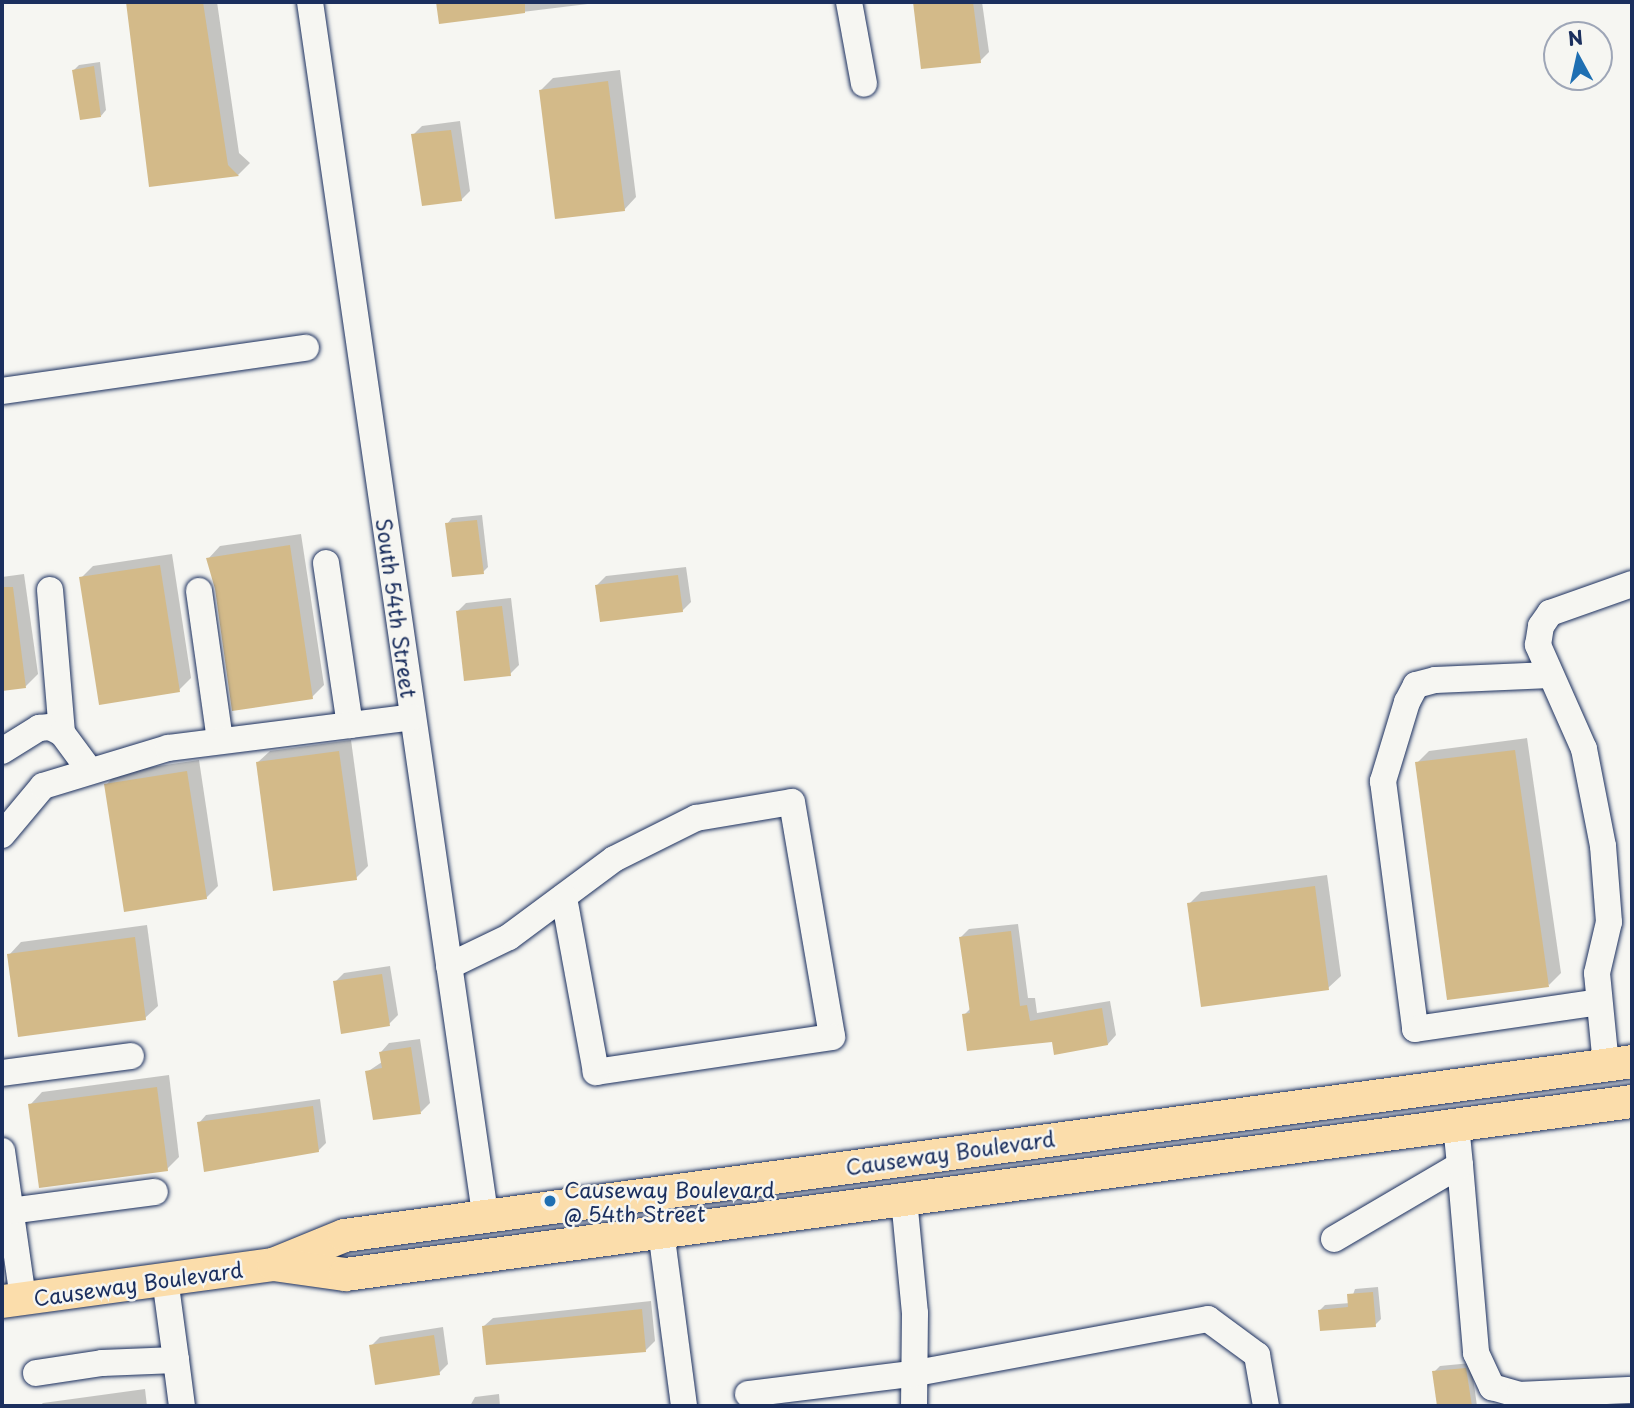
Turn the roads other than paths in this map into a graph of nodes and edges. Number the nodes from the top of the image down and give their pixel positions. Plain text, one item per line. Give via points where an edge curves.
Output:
1 (310, 2) edge
2 (849, 2) edge
3 (864, 84) dead end
4 (306, 348) dead end
5 (2, 391) edge
6 (326, 563) dead end
7 (1632, 584) edge
8 (50, 590) dead end
9 (200, 591) dead end
10 (1550, 675) junction
11 (412, 718) junction
12 (350, 725) junction
13 (62, 733) junction
14 (220, 741) junction
15 (2, 751) edge
16 (90, 771) junction
17 (4, 825) edge
18 (564, 897) junction
19 (449, 966) junction
20 (1599, 1002) junction
21 (131, 1056) dead end
22 (1623, 1069) edge
23 (2, 1073) edge
24 (1632, 1101) edge
25 (1456, 1125) junction
26 (974, 1149) junction
27 (1278, 1149) junction
28 (2, 1152) edge
29 (1460, 1165) junction
30 (155, 1192) dead end
31 (904, 1199) junction
32 (10, 1211) junction
33 (485, 1214) junction
34 (661, 1231) junction
35 (1334, 1239) dead end
36 (273, 1264) junction
37 (323, 1271) junction
38 (165, 1279) junction
39 (13, 1300) edge
40 (176, 1360) junction
41 (36, 1373) dead end
42 (911, 1374) junction
43 (1632, 1390) edge
44 (748, 1394) dead end
45 (182, 1406) edge
46 (684, 1406) edge
47 (914, 1406) edge
48 (1266, 1406) edge

1 - 11 street, South 54th Street
2 - 3 street
4 - 5 street
6 - 12 street
7 - 10 street via 1550,614 1541,626 1538,645
8 - 13 street
9 - 14 street
10 - 20 street via 1584,749 1609,878 1609,922 1597,973
10 - 20 street via 1435,680 1416,685 1407,702 1383,781 1415,1029
11 - 12 street
11 - 19 street, South 54th Street
12 - 14 street
13 - 15 street via 39,728
13 - 16 street
14 - 16 street via 167,748
16 - 17 street via 43,786
18 - 18 street via 614,859 696,818 792,802 832,1037 596,1072
18 - 19 street via 509,937
19 - 33 street, South 54th Street
20 - 22 street
21 - 23 street
22 - 26 main road, Causeway Boulevard
22 - 27 main road via 1314,1124
24 - 25 main road, Causeway Boulevard
25 - 27 main road, Causeway Boulevard
25 - 29 street
26 - 33 main road, Causeway Boulevard
26 - 34 main road via 956,1169 668,1213 661,1221
27 - 31 main road, Causeway Boulevard
28 - 32 street
29 - 35 street
29 - 43 street via 1476,1353 1492,1387 1520,1395
30 - 32 street
31 - 34 main road, Causeway Boulevard
31 - 42 street via 915,1313
32 - 39 street
33 - 36 main road, Causeway Boulevard via 344,1235
33 - 37 main road via 480,1232 469,1236 373,1248
34 - 37 main road, Causeway Boulevard via 345,1273
34 - 46 street
36 - 37 main road, Causeway Boulevard
36 - 38 main road, Causeway Boulevard
38 - 39 main road, Causeway Boulevard
38 - 40 street
40 - 41 street via 102,1363
40 - 45 street
42 - 44 street
42 - 47 street
42 - 48 street via 1208,1319 1257,1355

